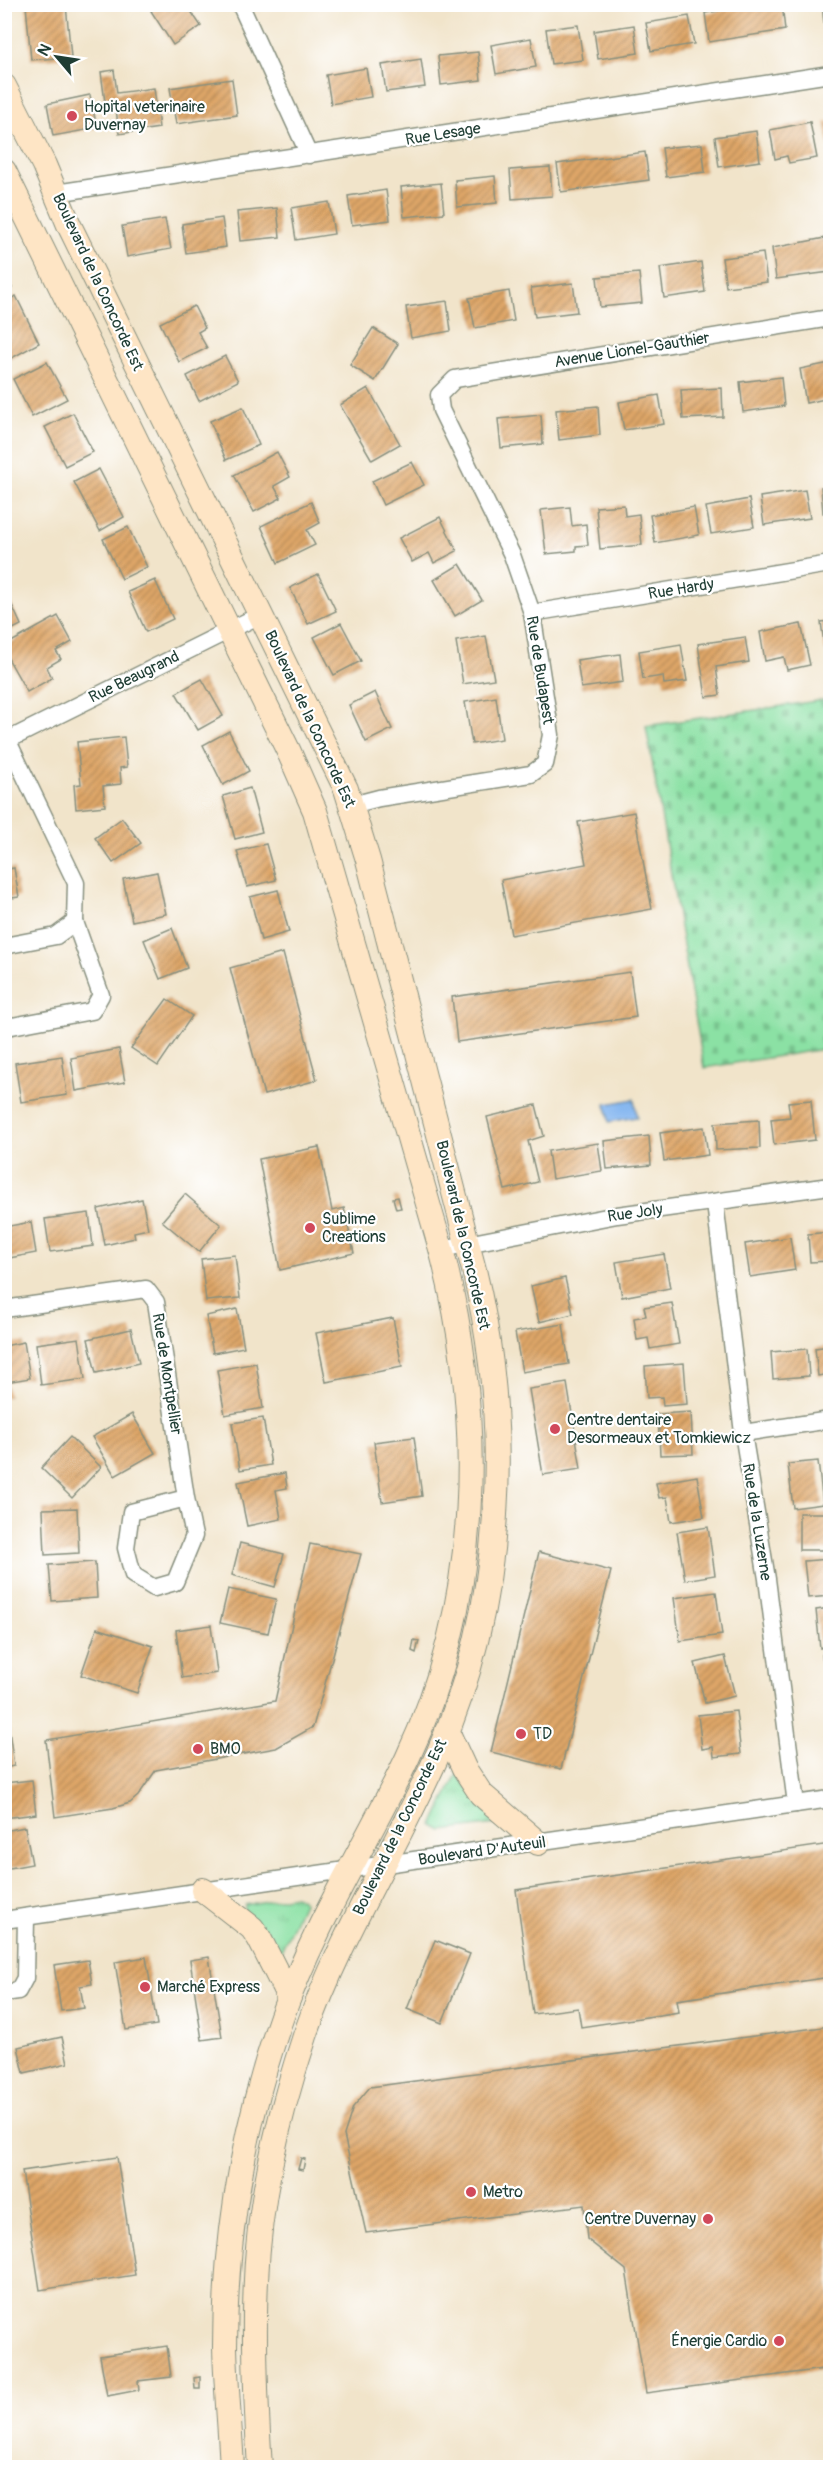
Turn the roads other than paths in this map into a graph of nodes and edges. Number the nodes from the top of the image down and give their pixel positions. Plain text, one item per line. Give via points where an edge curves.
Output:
1 (240, 4) edge
2 (831, 74) edge
3 (4, 86) edge
4 (309, 155) junction
5 (8, 186) edge
6 (56, 193) junction
7 (831, 318) edge
8 (439, 395) joint
9 (831, 564) edge
10 (532, 613) junction
11 (260, 615) junction
12 (229, 630) junction
13 (6, 736) edge
14 (352, 805) junction
15 (75, 922) junction
16 (4, 946) edge
17 (4, 1023) edge
18 (831, 1186) edge
19 (715, 1203) junction
20 (466, 1243) junction
21 (441, 1249) junction
22 (4, 1309) edge
23 (831, 1420) edge
24 (743, 1433) junction
25 (186, 1498) junction
26 (447, 1731) junction
27 (831, 1799) edge
28 (796, 1804) junction
29 (538, 1843) junction
30 (383, 1864) junction
31 (350, 1868) junction
32 (203, 1890) junction
33 (26, 1917) junction
34 (4, 1920) edge
35 (4, 1993) edge
36 (289, 1996) junction
37 (232, 2468) edge
38 (260, 2468) edge

1 - 4 street
2 - 4 street, Rue Lesage
3 - 6 street, Boulevard de la Concorde Est
4 - 6 street, Rue Lesage
5 - 6 street
5 - 12 street, Boulevard de la Concorde Est
6 - 11 street, Boulevard de la Concorde Est
7 - 8 street, Avenue Lionel-Gauthier via 456,379
8 - 10 street, Rue de Budapest via 441,410 512,555
9 - 10 street, Rue Hardy
10 - 14 street, Rue de Budapest via 551,735 545,764 531,774
11 - 12 street, Rue Beaugrand
11 - 14 street, Boulevard de la Concorde Est
12 - 13 street, Rue Beaugrand
12 - 21 street, Boulevard de la Concorde Est via 296,767 321,828
13 - 15 street, Rue Beaugrand via 76,883
14 - 20 street, Boulevard de la Concorde Est
15 - 16 street via 56,936
15 - 17 street via 101,994 92,1011 12,1026
18 - 19 street, Rue Joly
19 - 20 street, Rue Joly via 617,1215
19 - 24 street, Rue de la Luzerne
20 - 21 street, Rue Joly
20 - 26 street, Boulevard de la Concorde Est via 488,1344 497,1433 497,1482 493,1539 479,1623
21 - 31 street, Boulevard de la Concorde Est via 459,1324 469,1419 469,1506 462,1573 441,1664 422,1723
22 - 25 street, Rue de Montpellier via 146,1289 156,1302
23 - 24 street
24 - 28 street, Rue de la Luzerne
25 - 25 street, Rue de Montpellier via 131,1512 126,1548 133,1575 154,1588 175,1582 194,1536
26 - 29 street via 481,1794
26 - 30 street, Boulevard de la Concorde Est
27 - 28 street, Boulevard D'Auteuil
28 - 29 street, Boulevard D'Auteuil
29 - 30 street, Boulevard D'Auteuil
30 - 31 street, Boulevard D'Auteuil
30 - 38 street, Boulevard de la Concorde Est via 314,2011 273,2158 256,2278 254,2360
31 - 32 street, Boulevard D'Auteuil
31 - 36 street, Boulevard de la Concorde Est
32 - 33 street, Boulevard D'Auteuil
32 - 36 street via 252,1928
33 - 34 street, Boulevard D'Auteuil
33 - 35 street via 25,1978 18,1991
36 - 37 street via 261,2085 233,2221 225,2348

